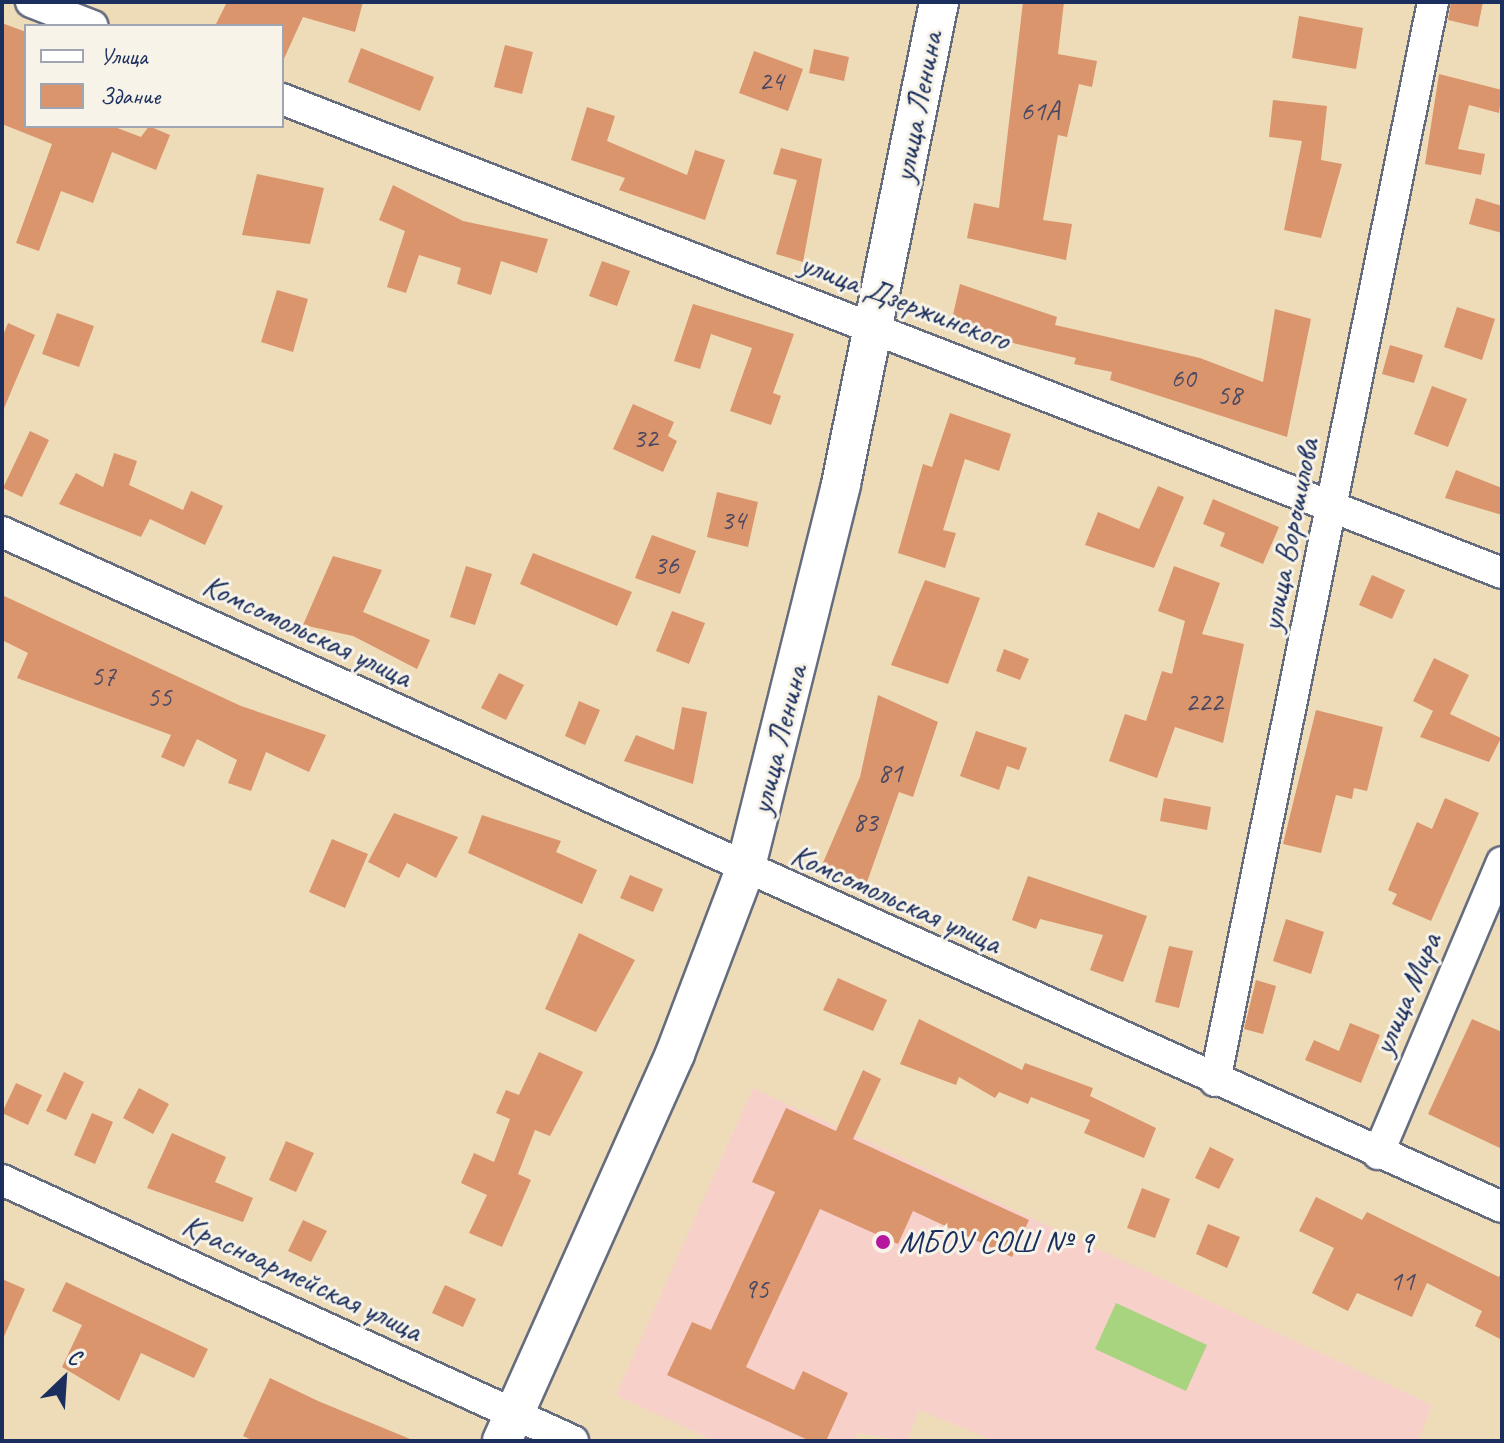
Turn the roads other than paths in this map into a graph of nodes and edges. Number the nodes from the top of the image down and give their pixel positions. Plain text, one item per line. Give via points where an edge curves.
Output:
1 (31, 2) edge
2 (939, 2) edge
3 (1433, 2) edge
4 (88, 24) edge
5 (284, 100) edge
6 (873, 328) junction
7 (1332, 509) junction
8 (2, 532) edge
9 (1502, 573) edge
10 (1502, 862) edge
11 (745, 870) junction
12 (1215, 1081) junction
13 (1378, 1154) junction
14 (2, 1180) edge
15 (1502, 1207) edge
16 (508, 1428) edge
17 (573, 1441) edge

1 - 4 street
2 - 6 street, улица Ленина
3 - 7 street, улица Ворошилова
5 - 6 street, улица Дзержинского
6 - 7 street, улица Дзержинского
6 - 11 street, улица Ленина
7 - 9 street, улица Дзержинского
7 - 12 street, улица Ворошилова
8 - 11 street, Комсомольская улица
10 - 13 street, улица Мира
11 - 12 street, Комсомольская улица
11 - 16 street, улица Ленина via 675,1054
12 - 13 street, Комсомольская улица
13 - 15 street, Комсомольская улица
14 - 16 street, Красноармейская улица
16 - 17 street, Красноармейская улица

